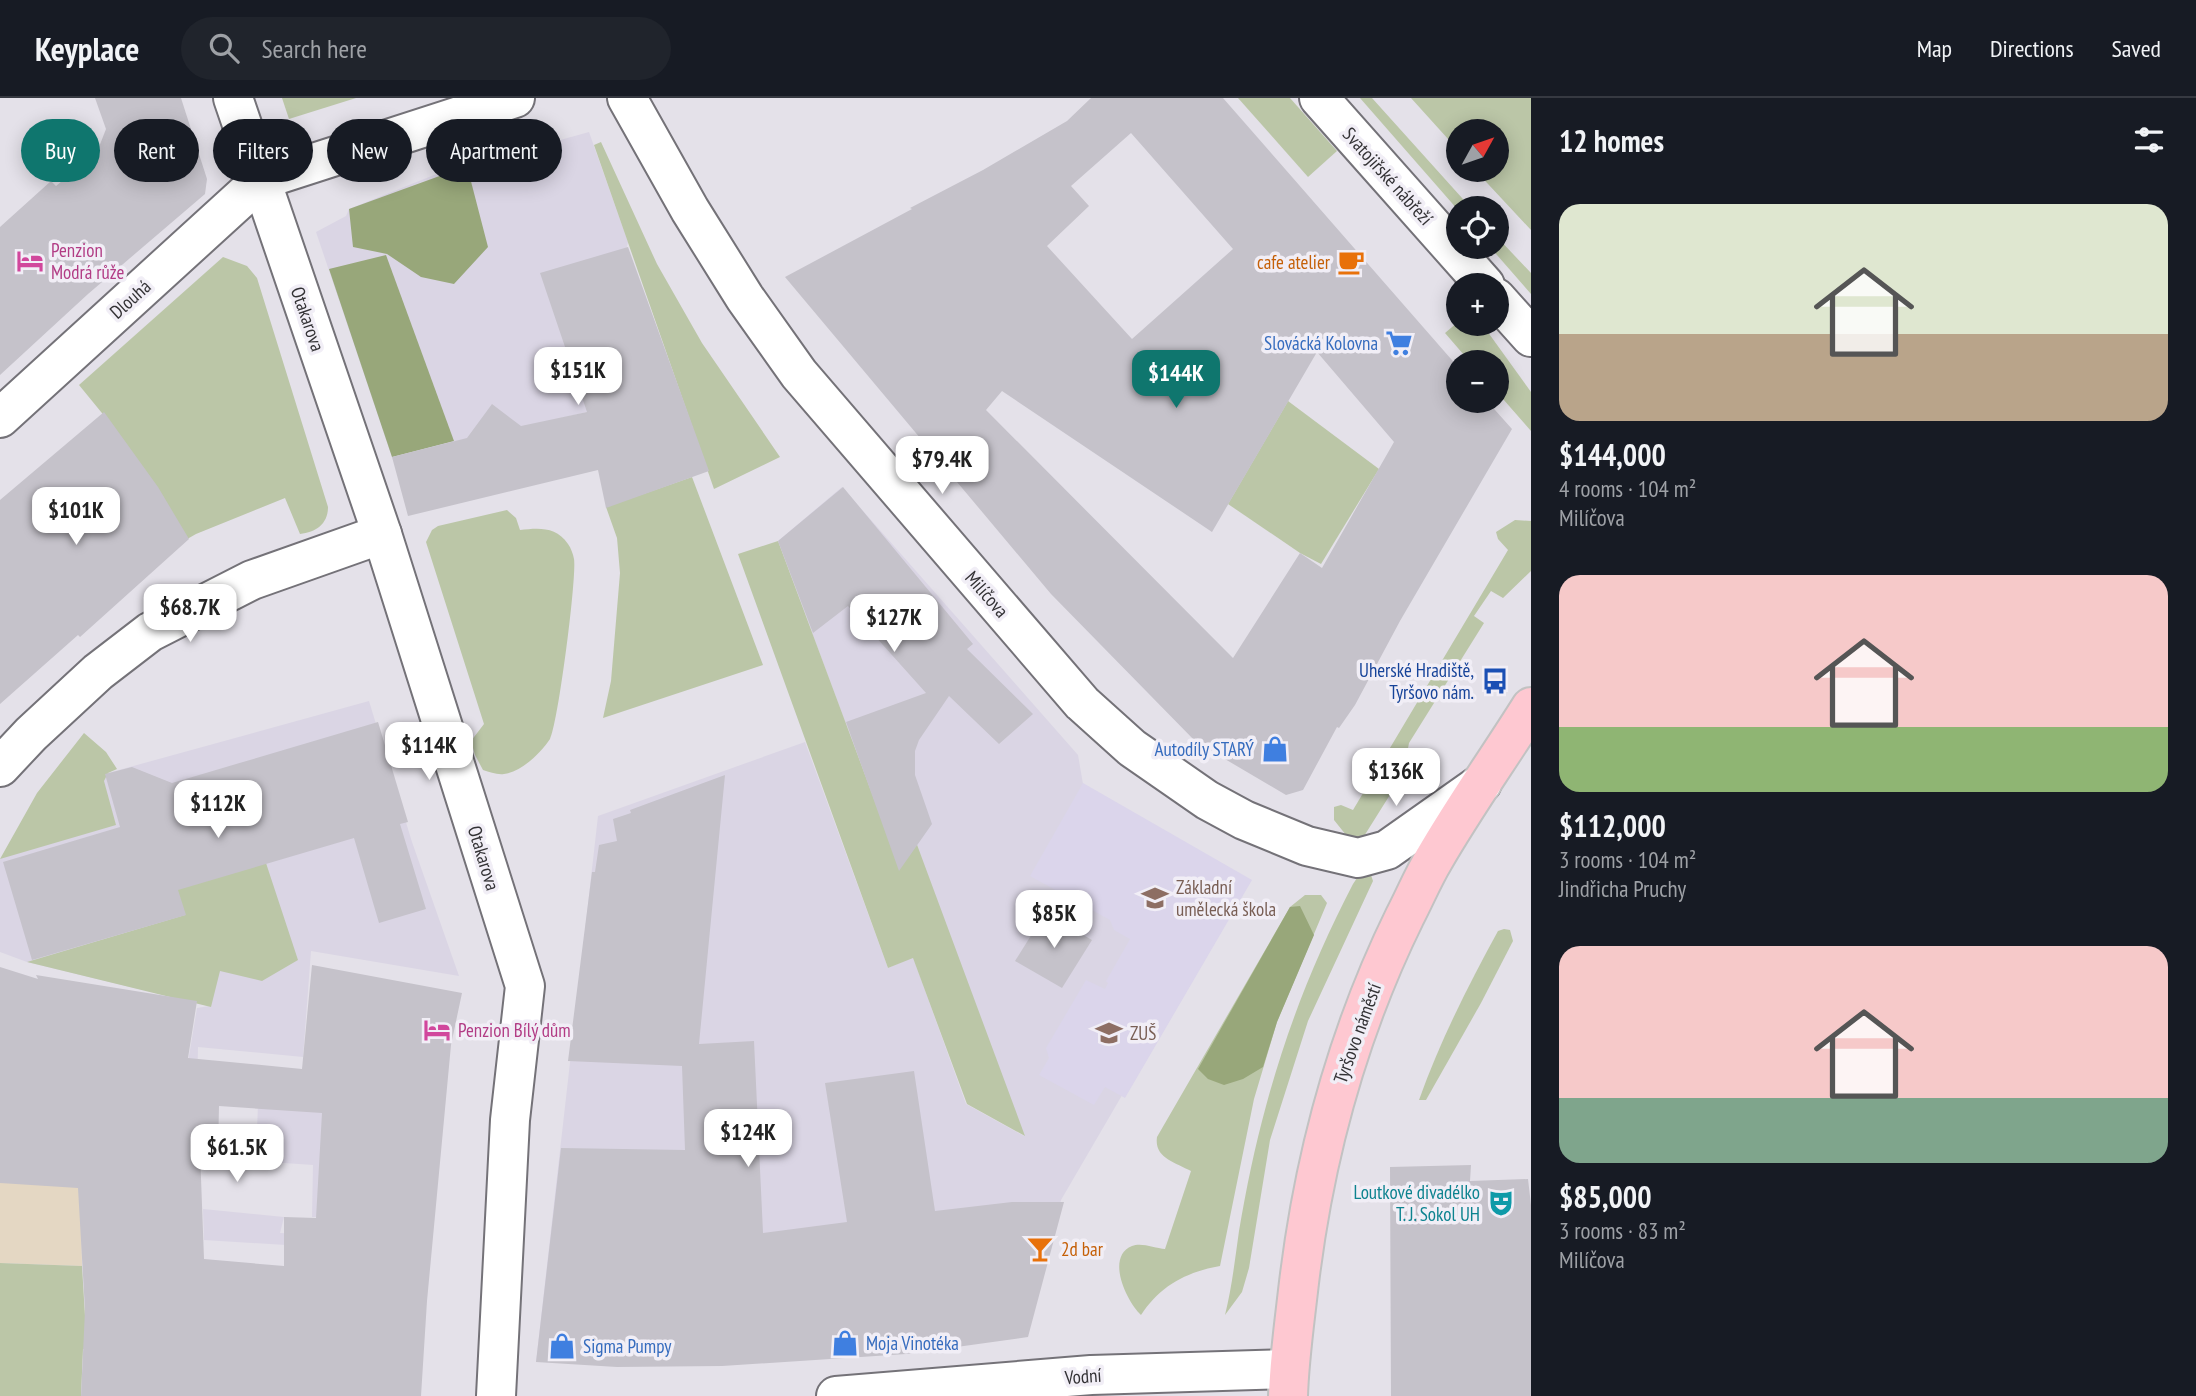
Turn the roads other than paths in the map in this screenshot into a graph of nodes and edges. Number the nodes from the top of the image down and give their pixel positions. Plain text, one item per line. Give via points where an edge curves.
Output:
1 (233, 98) edge
2 (515, 98) edge
3 (627, 98) edge
4 (1319, 98) edge
5 (240, 119) edge
6 (313, 163) edge
7 (259, 182) edge
8 (262, 182) edge
9 (1474, 273) edge
10 (1509, 312) edge
11 (1531, 337) edge
12 (1, 415) edge
13 (383, 534) junction
14 (1531, 707) edge
15 (0, 767) edge
16 (1485, 780) junction
17 (1288, 1382) edge
18 (496, 1396) edge
19 (836, 1396) edge

1 - 5 street, Otakarova
2 - 6 street
3 - 16 street, Milíčova via 731,276 799,374 1082,702 1132,748 1244,820 1307,846 1358,858 1387,849
4 - 9 street, Svatojiřské nábřeží
7 - 12 street, Dlouhá
8 - 13 street, Otakarova
10 - 11 street
13 - 15 street via 252,580 150,632 98,672
13 - 18 street, Otakarova via 525,986 510,1120
14 - 16 main road, Tyršovo náměstí
16 - 17 main road, Tyršovo náměstí via 1433,860 1390,947 1343,1069 1307,1227
17 - 19 street, Vodní via 1091,1376

